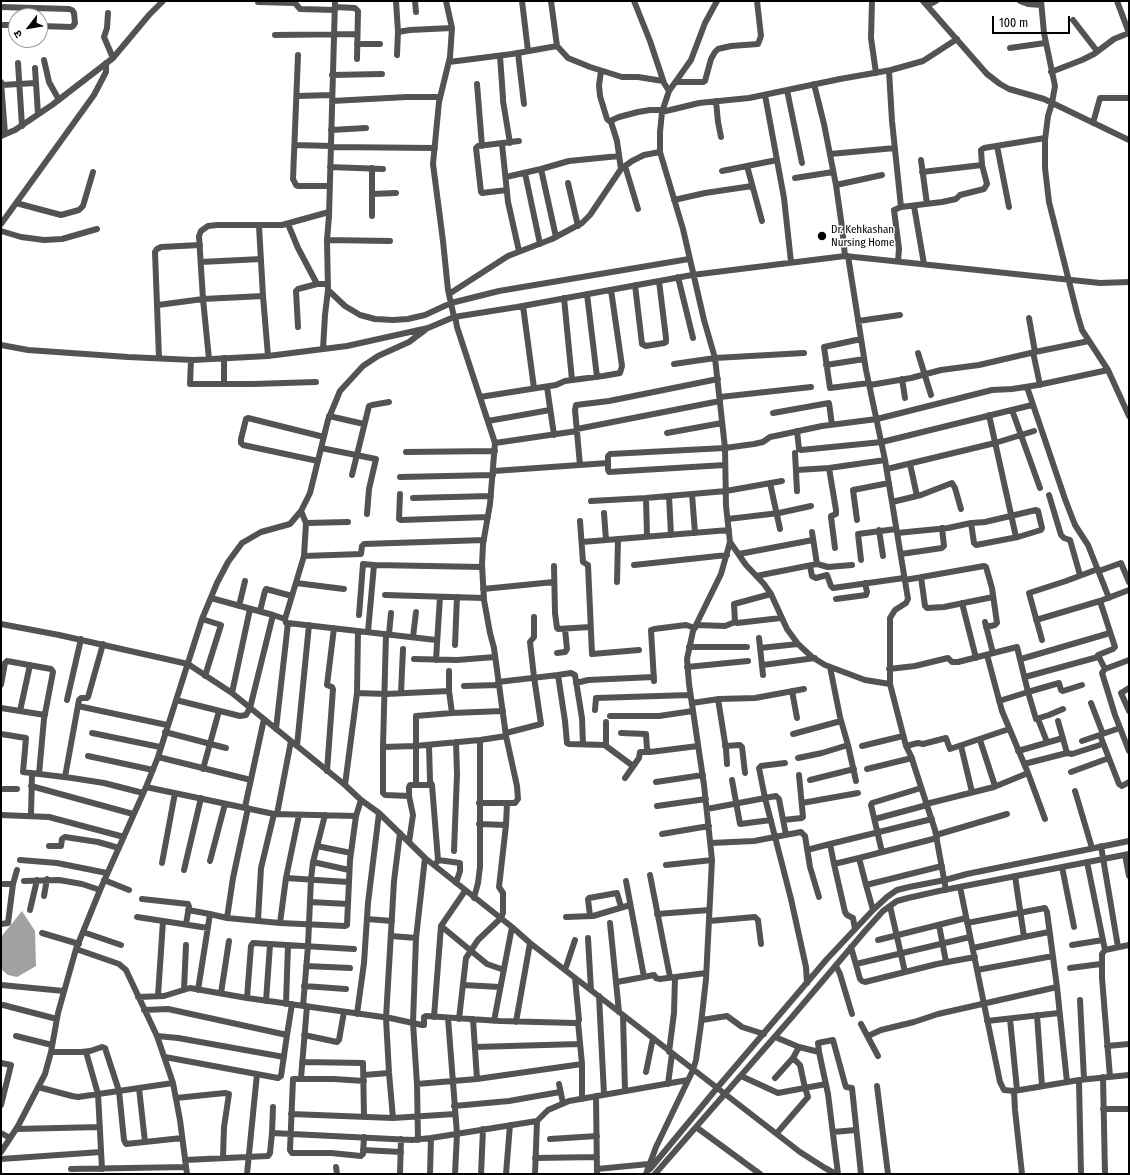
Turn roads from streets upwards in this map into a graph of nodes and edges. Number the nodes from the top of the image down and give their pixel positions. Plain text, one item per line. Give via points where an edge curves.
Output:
1 (396, 1) edge
2 (415, 1) edge
3 (447, 1) edge
4 (522, 1) edge
5 (551, 1) edge
6 (634, 1) edge
7 (717, 1) edge
8 (757, 1) edge
9 (872, 1) edge
10 (936, 1) edge
11 (1020, 1) edge
12 (1117, 1) edge
13 (161, 2) edge
14 (258, 2) dead end
15 (925, 3) edge
16 (1041, 3) edge
17 (335, 6) edge
18 (1, 7) edge
19 (17, 8) edge
20 (48, 9) edge
21 (416, 12) dead end
22 (108, 13) dead end
23 (1073, 20) dead end
24 (48, 26) edge
25 (452, 28) junction
26 (398, 32) junction
27 (1129, 33) edge
28 (358, 34) junction
29 (275, 35) dead end
30 (335, 35) junction
31 (957, 39) junction
32 (1045, 43) junction
33 (357, 44) junction
34 (380, 44) dead end
35 (557, 46) junction
36 (1010, 48) dead end
37 (528, 51) junction
38 (1098, 51) junction
39 (518, 53) junction
40 (298, 55) dead end
41 (397, 55) dead end
42 (500, 56) junction
43 (113, 58) junction
44 (357, 59) dead end
45 (44, 60) dead end
46 (449, 62) junction
47 (18, 63) dead end
48 (106, 63) junction
49 (35, 68) dead end
50 (601, 71) junction
51 (889, 71) junction
52 (1051, 72) junction
53 (876, 73) junction
54 (382, 74) dead end
55 (332, 75) junction
56 (663, 81) junction
57 (676, 82) junction
58 (1, 83) edge
59 (36, 83) junction
60 (19, 84) junction
61 (477, 84) dead end
62 (814, 84) junction
63 (669, 90) junction
64 (787, 90) junction
65 (765, 95) junction
66 (297, 96) junction
67 (440, 97) junction
68 (332, 98) junction
69 (1129, 98) edge
70 (59, 100) junction
71 (716, 101) junction
72 (1052, 103) junction
73 (524, 104) dead end
74 (663, 111) junction
75 (38, 114) junction
76 (610, 121) junction
77 (1093, 123) junction
78 (22, 126) junction
79 (366, 128) dead end
80 (331, 130) junction
81 (3, 135) edge
82 (721, 137) dead end
83 (1045, 138) junction
84 (1129, 140) edge
85 (519, 141) dead end
86 (510, 143) junction
87 (502, 144) junction
88 (295, 145) junction
89 (330, 146) junction
90 (482, 146) junction
91 (997, 146) junction
92 (435, 148) junction
93 (895, 148) junction
94 (660, 152) junction
95 (830, 154) junction
96 (619, 156) junction
97 (777, 160) junction
98 (921, 160) dead end
99 (802, 163) dead end
100 (982, 165) junction
101 (747, 166) junction
102 (623, 167) junction
103 (330, 168) junction
104 (372, 168) junction
105 (384, 169) dead end
106 (541, 169) junction
107 (722, 171) dead end
108 (92, 172) dead end
109 (833, 172) junction
110 (922, 172) junction
111 (525, 173) junction
112 (882, 175) dead end
113 (506, 177) junction
114 (795, 178) dead end
115 (568, 182) dead end
116 (836, 185) junction
117 (330, 186) junction
118 (752, 186) junction
119 (507, 190) junction
120 (396, 193) dead end
121 (372, 194) junction
122 (674, 200) junction
123 (16, 203) junction
124 (927, 204) junction
125 (914, 206) junction
126 (901, 207) junction
127 (1009, 207) dead end
128 (638, 209) dead end
129 (328, 212) junction
130 (372, 216) dead end
131 (762, 221) dead end
132 (1, 224) edge
133 (288, 224) junction
134 (259, 226) junction
135 (578, 226) junction
136 (97, 229) dead end
137 (1, 231) edge
138 (556, 237) junction
139 (327, 240) junction
140 (390, 241) dead end
141 (540, 244) junction
142 (200, 246) junction
143 (519, 251) junction
144 (846, 256) junction
145 (261, 259) junction
146 (689, 259) junction
147 (898, 261) junction
148 (200, 262) junction
149 (791, 262) junction
150 (924, 264) junction
151 (692, 275) junction
152 (678, 277) junction
153 (1069, 279) junction
154 (659, 281) junction
155 (1129, 282) edge
156 (317, 284) junction
157 (635, 285) junction
158 (328, 287) junction
159 (611, 290) junction
160 (449, 294) junction
161 (587, 294) junction
162 (263, 296) junction
163 (564, 298) junction
164 (203, 299) junction
165 (451, 303) junction
166 (158, 305) junction
167 (523, 306) junction
168 (900, 314) dead end
169 (454, 316) junction
170 (1029, 318) dead end
171 (858, 321) junction
172 (298, 327) dead end
173 (428, 328) junction
174 (693, 338) dead end
175 (861, 339) junction
176 (1089, 341) junction
177 (1, 346) edge
178 (323, 349) junction
179 (918, 352) dead end
180 (1034, 352) junction
181 (804, 353) dead end
182 (268, 356) junction
183 (159, 358) junction
184 (224, 358) junction
185 (715, 358) junction
186 (209, 359) junction
187 (864, 359) junction
188 (191, 360) junction
189 (674, 364) dead end
190 (826, 365) junction
191 (1108, 370) junction
192 (924, 375) junction
193 (597, 377) junction
194 (718, 379) junction
195 (902, 379) junction
196 (572, 380) junction
197 (316, 382) dead end
198 (224, 384) junction
199 (870, 384) junction
200 (1040, 385) junction
201 (547, 387) junction
202 (811, 387) dead end
203 (1027, 387) junction
204 (534, 388) junction
205 (931, 395) dead end
206 (480, 397) junction
207 (905, 398) dead end
208 (720, 399) junction
209 (389, 402) dead end
210 (1126, 403) edge
211 (1032, 404) junction
212 (550, 410) junction
213 (1012, 410) junction
214 (773, 413) dead end
215 (989, 415) junction
216 (330, 416) junction
217 (1129, 416) edge
218 (877, 419) junction
219 (488, 420) junction
220 (722, 423) junction
221 (364, 424) junction
222 (832, 425) junction
223 (577, 430) junction
224 (797, 431) junction
225 (1034, 432) dead end
226 (667, 433) dead end
227 (554, 435) junction
228 (1022, 435) junction
229 (324, 437) junction
230 (882, 442) junction
231 (495, 443) junction
232 (995, 443) junction
233 (322, 448) junction
234 (725, 448) junction
235 (495, 451) junction
236 (406, 452) dead end
237 (795, 453) dead end
238 (356, 455) junction
239 (885, 460) junction
240 (318, 461) junction
241 (608, 463) junction
242 (910, 464) junction
243 (580, 465) junction
244 (725, 465) junction
245 (829, 468) junction
246 (887, 469) junction
247 (797, 470) junction
248 (493, 473) junction
249 (352, 475) dead end
250 (400, 476) dead end
251 (782, 481) dead end
252 (770, 483) junction
253 (889, 483) junction
254 (1040, 488) dead end
255 (726, 491) junction
256 (797, 491) dead end
257 (400, 494) dead end
258 (692, 494) junction
259 (1050, 494) dead end
260 (491, 496) junction
261 (669, 496) junction
262 (917, 496) junction
263 (413, 498) dead end
264 (646, 498) junction
265 (590, 501) dead end
266 (892, 502) junction
267 (811, 506) dead end
268 (961, 509) dead end
269 (301, 511) junction
270 (604, 513) dead end
271 (777, 513) junction
272 (367, 514) dead end
273 (1012, 516) junction
274 (488, 517) junction
275 (728, 519) junction
276 (857, 520) dead end
277 (580, 521) dead end
278 (348, 522) dead end
279 (306, 523) junction
280 (971, 523) junction
281 (942, 528) junction
282 (780, 529) dead end
283 (729, 530) junction
284 (879, 530) junction
285 (897, 531) junction
286 (812, 532) dead end
287 (695, 533) junction
288 (671, 535) junction
289 (647, 536) junction
290 (1016, 537) junction
291 (618, 539) junction
292 (484, 540) junction
293 (606, 540) junction
294 (814, 540) junction
295 (582, 542) junction
296 (730, 542) junction
297 (835, 548) dead end
298 (361, 554) junction
299 (738, 554) junction
300 (901, 554) junction
301 (727, 555) junction
302 (304, 556) junction
303 (883, 556) dead end
304 (861, 560) dead end
305 (363, 564) junction
306 (817, 564) junction
307 (374, 565) junction
308 (634, 565) dead end
309 (852, 565) dead end
310 (554, 566) dead end
311 (810, 566) junction
312 (482, 567) junction
313 (1098, 570) junction
314 (1080, 575) junction
315 (756, 576) junction
316 (921, 577) junction
317 (905, 579) junction
318 (245, 581) dead end
319 (554, 582) junction
320 (617, 582) dead end
321 (1129, 582) edge
322 (296, 583) junction
323 (865, 583) junction
324 (344, 589) dead end
325 (483, 589) junction
326 (1129, 590) edge
327 (385, 594) dead end
328 (771, 594) junction
329 (292, 596) junction
330 (440, 597) junction
331 (457, 597) junction
332 (994, 597) junction
333 (211, 598) junction
334 (484, 598) junction
335 (1109, 598) junction
336 (836, 599) dead end
337 (1100, 601) junction
338 (962, 603) junction
339 (239, 606) junction
340 (250, 608) junction
341 (260, 611) junction
342 (416, 612) dead end
343 (391, 613) dead end
344 (273, 615) junction
345 (358, 615) dead end
346 (534, 617) dead end
347 (781, 618) junction
348 (202, 619) junction
349 (1036, 620) junction
350 (286, 621) junction
351 (735, 622) junction
352 (1, 624) edge
353 (309, 626) junction
354 (695, 626) junction
355 (590, 627) junction
356 (334, 628) junction
357 (565, 629) junction
358 (358, 631) junction
359 (368, 632) junction
360 (1110, 633) junction
361 (387, 634) junction
362 (413, 637) junction
363 (759, 638) dead end
364 (81, 639) junction
365 (436, 640) junction
366 (1042, 640) dead end
367 (103, 644) junction
368 (798, 644) junction
369 (456, 645) dead end
370 (689, 647) junction
371 (747, 647) dead end
372 (760, 648) junction
373 (403, 649) dead end
374 (639, 650) dead end
375 (557, 653) dead end
376 (990, 654) junction
377 (496, 657) junction
378 (1098, 657) junction
379 (815, 658) junction
380 (976, 658) junction
381 (414, 659) dead end
382 (1021, 659) junction
383 (436, 660) junction
384 (1129, 660) edge
385 (748, 661) dead end
386 (188, 664) junction
387 (30, 665) junction
388 (763, 665) junction
389 (687, 667) junction
390 (830, 667) junction
391 (889, 669) junction
392 (1056, 670) junction
393 (1105, 670) junction
394 (449, 671) dead end
395 (558, 675) junction
396 (763, 675) dead end
397 (205, 676) junction
398 (534, 677) junction
399 (1025, 677) junction
400 (498, 683) junction
401 (576, 683) junction
402 (1059, 683) junction
403 (890, 684) junction
404 (1, 685) edge
405 (1082, 685) dead end
406 (464, 686) dead end
407 (1129, 688) edge
408 (804, 689) dead end
409 (449, 691) junction
410 (792, 691) junction
411 (1028, 692) junction
412 (232, 693) junction
413 (357, 693) junction
414 (401, 693) junction
415 (386, 694) junction
416 (690, 695) junction
417 (718, 699) junction
418 (67, 700) dead end
419 (176, 700) junction
420 (999, 702) junction
421 (692, 703) junction
422 (1091, 703) dead end
423 (78, 706) junction
424 (1, 708) edge
425 (250, 708) junction
426 (596, 710) dead end
427 (1063, 710) dead end
428 (20, 711) junction
429 (219, 711) junction
430 (503, 711) junction
431 (693, 711) junction
432 (1129, 711) edge
433 (452, 713) junction
434 (45, 715) junction
435 (610, 716) dead end
436 (796, 718) dead end
437 (1038, 719) junction
438 (264, 720) junction
439 (841, 721) junction
440 (1058, 721) dead end
441 (606, 722) dead end
442 (166, 728) junction
443 (1120, 728) junction
444 (276, 729) junction
445 (1009, 729) junction
446 (92, 733) dead end
447 (621, 733) dead end
448 (1, 734) edge
449 (506, 734) junction
450 (793, 734) dead end
451 (1102, 735) junction
452 (903, 736) junction
453 (1063, 738) junction
454 (480, 740) junction
455 (980, 740) junction
456 (291, 741) junction
457 (1082, 741) dead end
458 (456, 742) junction
459 (1047, 742) junction
460 (209, 744) junction
461 (583, 744) junction
462 (1103, 744) junction
463 (429, 745) junction
464 (605, 745) junction
465 (848, 745) junction
466 (297, 746) junction
467 (415, 746) junction
468 (698, 746) junction
469 (725, 746) junction
470 (862, 746) dead end
471 (906, 746) junction
472 (961, 746) junction
473 (160, 747) junction
474 (383, 747) junction
475 (226, 748) dead end
476 (1018, 751) junction
477 (1129, 751) edge
478 (649, 752) junction
479 (1067, 753) junction
480 (88, 756) dead end
481 (158, 757) junction
482 (798, 758) dead end
483 (912, 758) junction
484 (1109, 758) junction
485 (785, 763) dead end
486 (727, 764) dead end
487 (1024, 764) junction
488 (633, 766) junction
489 (203, 768) junction
490 (854, 769) junction
491 (867, 769) dead end
492 (153, 770) junction
493 (327, 771) junction
494 (1071, 772) dead end
495 (745, 773) dead end
496 (1028, 773) junction
497 (32, 774) junction
498 (40, 774) junction
499 (703, 775) junction
500 (799, 775) dead end
501 (65, 777) junction
502 (625, 778) dead end
503 (251, 780) junction
504 (732, 780) dead end
505 (810, 780) dead end
506 (856, 781) dead end
507 (656, 782) dead end
508 (345, 785) junction
509 (416, 785) junction
510 (432, 785) junction
511 (1128, 785) edge
512 (31, 786) junction
513 (995, 786) junction
514 (922, 788) junction
515 (1, 789) edge
516 (17, 789) dead end
517 (144, 790) junction
518 (1075, 791) dead end
519 (972, 792) junction
520 (175, 793) junction
521 (858, 793) dead end
522 (409, 796) junction
523 (201, 798) junction
524 (765, 798) junction
525 (706, 799) junction
526 (361, 800) junction
527 (479, 803) junction
528 (507, 803) junction
529 (735, 803) junction
530 (802, 803) junction
531 (224, 804) junction
532 (927, 805) junction
533 (657, 806) dead end
534 (247, 808) junction
535 (707, 809) junction
536 (378, 813) junction
537 (133, 814) junction
538 (275, 814) junction
539 (1007, 814) dead end
540 (1, 815) edge
541 (299, 815) junction
542 (325, 815) junction
543 (31, 816) junction
544 (356, 816) junction
545 (1045, 818) dead end
546 (875, 819) junction
547 (771, 820) junction
548 (783, 820) junction
549 (932, 820) junction
550 (479, 824) junction
551 (506, 825) junction
552 (709, 826) junction
553 (400, 833) junction
554 (879, 833) junction
555 (662, 834) dead end
556 (786, 835) junction
557 (937, 836) junction
558 (124, 837) junction
559 (775, 837) junction
560 (1129, 841) edge
561 (409, 842) junction
562 (711, 843) junction
563 (830, 844) junction
564 (49, 846) dead end
565 (317, 846) junction
566 (119, 848) junction
567 (1092, 848) junction
568 (807, 850) junction
569 (454, 851) dead end
570 (882, 852) junction
571 (350, 853) junction
572 (1102, 853) junction
573 (1127, 855) edge
574 (425, 858) junction
575 (860, 858) junction
576 (20, 860) dead end
577 (712, 860) junction
578 (210, 861) dead end
579 (314, 862) junction
580 (1086, 862) junction
581 (162, 863) dead end
582 (436, 863) junction
583 (834, 864) junction
584 (666, 865) dead end
585 (942, 866) junction
586 (1062, 867) junction
587 (17, 870) dead end
588 (184, 870) dead end
589 (349, 870) junction
590 (107, 873) junction
591 (650, 875) dead end
592 (1015, 876) junction
593 (1129, 876) edge
594 (286, 878) junction
595 (47, 879) junction
596 (311, 879) junction
597 (37, 880) junction
598 (104, 880) junction
599 (24, 881) dead end
600 (626, 881) dead end
601 (348, 882) junction
602 (456, 883) junction
603 (1, 884) edge
604 (13, 884) junction
605 (866, 885) junction
606 (945, 885) junction
607 (960, 887) junction
608 (100, 890) junction
609 (129, 890) dead end
610 (466, 891) junction
611 (44, 896) dead end
612 (819, 897) dead end
613 (474, 898) junction
614 (142, 899) dead end
615 (310, 902) junction
616 (348, 904) junction
617 (630, 905) junction
618 (890, 906) junction
619 (621, 907) junction
620 (30, 910) dead end
621 (188, 910) junction
622 (710, 910) junction
623 (873, 910) junction
624 (1020, 912) junction
625 (210, 914) junction
626 (657, 914) junction
627 (590, 916) junction
628 (137, 917) dead end
629 (566, 917) dead end
630 (227, 918) junction
631 (501, 918) junction
632 (367, 919) junction
633 (258, 920) junction
634 (967, 920) junction
635 (163, 921) junction
636 (392, 921) junction
637 (709, 921) junction
638 (280, 923) junction
639 (610, 923) dead end
640 (1, 924) edge
641 (186, 924) junction
642 (310, 924) junction
643 (939, 925) junction
644 (441, 926) junction
645 (512, 927) junction
646 (1074, 927) dead end
647 (208, 928) junction
648 (855, 929) junction
649 (83, 932) junction
650 (1049, 932) junction
651 (42, 933) dead end
652 (391, 936) junction
653 (896, 936) junction
654 (970, 937) junction
655 (1024, 937) junction
656 (416, 938) junction
657 (588, 938) dead end
658 (575, 940) dead end
659 (878, 940) dead end
660 (1103, 940) junction
661 (229, 941) dead end
662 (530, 943) junction
663 (761, 944) dead end
664 (943, 944) junction
665 (121, 945) dead end
666 (186, 945) dead end
667 (270, 945) junction
668 (288, 945) junction
669 (1072, 945) dead end
670 (1129, 945) edge
671 (78, 946) junction
672 (308, 946) junction
673 (851, 947) junction
674 (1118, 947) junction
675 (973, 948) junction
676 (354, 949) dead end
677 (471, 949) junction
678 (1106, 950) junction
679 (900, 954) junction
680 (1052, 956) junction
681 (975, 957) junction
682 (946, 962) junction
683 (856, 964) junction
684 (1101, 964) junction
685 (306, 966) junction
686 (836, 966) junction
687 (350, 968) dead end
688 (1070, 968) dead end
689 (504, 970) junction
690 (565, 970) junction
691 (977, 970) junction
692 (905, 972) junction
693 (706, 973) junction
694 (644, 977) junction
695 (673, 977) junction
696 (575, 978) junction
697 (616, 982) junction
698 (807, 983) junction
699 (463, 985) junction
700 (2, 986) edge
701 (304, 986) junction
702 (500, 987) junction
703 (1057, 987) junction
704 (184, 989) junction
705 (346, 989) dead end
706 (198, 990) junction
707 (591, 990) junction
708 (64, 991) junction
709 (221, 994) junction
710 (158, 996) junction
711 (599, 996) junction
712 (138, 997) junction
713 (247, 998) junction
714 (1080, 1000) dead end
715 (266, 1001) junction
716 (984, 1003) junction
717 (289, 1004) junction
718 (3, 1005) dead end
719 (304, 1006) junction
720 (144, 1010) junction
721 (344, 1012) junction
722 (1059, 1013) junction
723 (357, 1014) junction
724 (621, 1014) junction
725 (789, 1014) junction
726 (852, 1014) dead end
727 (1036, 1015) junction
728 (434, 1017) junction
729 (386, 1018) junction
730 (448, 1018) junction
731 (58, 1019) junction
732 (459, 1019) junction
733 (473, 1019) junction
734 (1010, 1019) junction
735 (702, 1020) junction
736 (494, 1021) junction
737 (987, 1021) junction
738 (516, 1022) junction
739 (578, 1022) junction
740 (413, 1023) junction
741 (861, 1024) dead end
742 (764, 1034) junction
743 (288, 1035) junction
744 (304, 1035) junction
745 (16, 1036) dead end
746 (157, 1036) junction
747 (868, 1036) junction
748 (775, 1037) junction
749 (653, 1038) junction
750 (580, 1044) junction
751 (1129, 1044) edge
752 (1107, 1046) junction
753 (475, 1047) junction
754 (799, 1048) junction
755 (52, 1049) junction
756 (86, 1052) junction
757 (819, 1052) junction
758 (671, 1053) junction
759 (878, 1056) dead end
760 (165, 1057) junction
761 (284, 1057) junction
762 (793, 1058) junction
763 (302, 1062) junction
764 (1, 1063) edge
765 (582, 1064) junction
766 (693, 1070) junction
767 (646, 1072) dead end
768 (389, 1073) junction
769 (257, 1074) junction
770 (1129, 1075) edge
771 (741, 1076) junction
772 (1103, 1077) junction
773 (1110, 1077) junction
774 (301, 1078) junction
775 (364, 1078) junction
776 (775, 1078) dead end
777 (477, 1079) junction
778 (1082, 1079) junction
779 (688, 1080) junction
780 (453, 1081) junction
781 (1067, 1082) junction
782 (173, 1083) junction
783 (417, 1084) junction
784 (559, 1084) dead end
785 (668, 1084) junction
786 (826, 1084) junction
787 (877, 1086) dead end
788 (1042, 1086) junction
789 (38, 1087) junction
790 (139, 1088) junction
791 (805, 1088) junction
792 (1015, 1090) junction
793 (119, 1091) junction
794 (625, 1091) junction
795 (721, 1091) junction
796 (560, 1092) junction
797 (98, 1094) junction
798 (604, 1094) junction
799 (596, 1096) junction
800 (176, 1098) junction
801 (582, 1099) junction
802 (562, 1103) junction
803 (1, 1105) edge
804 (454, 1106) junction
805 (273, 1107) dead end
806 (1103, 1109) junction
807 (1129, 1110) edge
808 (291, 1114) junction
809 (455, 1114) junction
810 (364, 1116) junction
811 (418, 1116) junction
812 (393, 1118) junction
813 (537, 1121) junction
814 (510, 1125) junction
815 (696, 1127) junction
816 (100, 1128) junction
817 (16, 1129) junction
818 (484, 1130) junction
819 (856, 1130) junction
820 (833, 1132) junction
821 (272, 1133) junction
822 (290, 1133) junction
823 (777, 1133) junction
824 (1, 1134) edge
825 (457, 1134) junction
826 (597, 1136) junction
827 (364, 1137) junction
828 (10, 1138) junction
829 (182, 1138) junction
830 (432, 1138) junction
831 (401, 1139) junction
832 (550, 1139) dead end
833 (418, 1140) junction
834 (145, 1142) junction
835 (364, 1150) junction
836 (1, 1152) edge
837 (101, 1152) junction
838 (401, 1152) junction
839 (248, 1157) junction
840 (597, 1157) junction
841 (223, 1158) junction
842 (536, 1158) junction
843 (1, 1159) edge
844 (185, 1160) junction
845 (649, 1164) junction
846 (186, 1167) junction
847 (336, 1167) dead end
848 (71, 1169) dead end
849 (102, 1169) junction
850 (598, 1171) edge
851 (187, 1174) edge
852 (247, 1174) edge
853 (337, 1174) edge
854 (400, 1174) edge
855 (430, 1174) edge
856 (455, 1174) edge
857 (481, 1174) edge
858 (506, 1174) edge
859 (535, 1174) edge
860 (646, 1174) edge
861 (655, 1174) edge
862 (760, 1174) edge
863 (837, 1174) edge
864 (861, 1174) edge
865 (888, 1174) edge
866 (1022, 1174) edge
867 (1080, 1174) edge
868 (1105, 1174) edge

1 - 26 street
2 - 21 street
3 - 25 street
4 - 37 street
5 - 35 street
6 - 56 street
7 - 57 street via 705,23 692,60
8 - 57 street via 761,36 758,44 718,49 711,59 705,82
9 - 53 street via 871,38
10 - 15 street
11 - 16 street via 1028,4
12 - 27 street
13 - 43 street
14 - 17 street via 295,3 300,9
15 - 31 street
16 - 32 street
17 - 28 street via 357,8
17 - 30 street
18 - 19 street
20 - 24 street via 72,10 75,23 73,26
22 - 43 street via 108,26 104,37
23 - 38 street
25 - 26 street
25 - 46 street
26 - 41 street
27 - 38 street via 1114,39
28 - 30 street
28 - 33 street
29 - 30 street
30 - 55 street
31 - 51 street via 923,61
31 - 72 street via 987,74 1000,84
32 - 36 street
32 - 52 street
33 - 34 street
33 - 44 street
35 - 37 street
35 - 50 street via 568,58
37 - 39 street
38 - 52 street
39 - 42 street
39 - 73 street
40 - 66 street
42 - 46 street
42 - 86 street via 502,101
43 - 48 street
45 - 70 street via 49,82
46 - 67 street
47 - 60 street
48 - 70 street
48 - 123 street via 106,72 94,95
49 - 59 street
50 - 56 street via 622,77
50 - 76 street via 600,96 606,119
51 - 53 street
51 - 93 street
52 - 72 street via 1055,86
53 - 62 street
54 - 55 street
55 - 68 street
56 - 63 street
57 - 63 street
58 - 60 street
58 - 81 street
59 - 60 street
59 - 75 street
60 - 78 street
61 - 90 street
62 - 64 street
62 - 95 street
63 - 74 street
64 - 65 street
64 - 99 street
65 - 71 street
65 - 97 street
66 - 68 street
66 - 88 street
67 - 68 street
67 - 92 street
68 - 80 street
69 - 77 street via 1100,98
70 - 75 street
71 - 74 street
71 - 82 street
72 - 77 street
72 - 83 street
74 - 76 street via 638,112
74 - 94 street
75 - 78 street
76 - 96 street
77 - 84 street
78 - 81 street
79 - 80 street
80 - 89 street
83 - 91 street
83 - 153 street via 1049,202
85 - 86 street
86 - 87 street
87 - 90 street
87 - 113 street
88 - 89 street
88 - 117 street via 293,179 296,184
89 - 92 street
89 - 103 street
90 - 119 street via 476,148 481,192
91 - 100 street via 980,151
91 - 127 street
92 - 160 street via 433,164
93 - 95 street
93 - 126 street
94 - 102 street via 644,155
94 - 122 street
95 - 109 street
96 - 102 street
96 - 106 street via 569,161
97 - 101 street
97 - 149 street
98 - 110 street
100 - 110 street
100 - 124 street via 986,189
101 - 107 street
101 - 118 street
102 - 128 street
102 - 135 street via 590,215
103 - 104 street
103 - 117 street
104 - 105 street
104 - 121 street
106 - 111 street
106 - 138 street
108 - 123 street via 83,206 79,210 61,215
109 - 114 street
109 - 116 street
110 - 124 street
111 - 113 street
111 - 141 street
112 - 116 street
113 - 119 street
115 - 135 street
116 - 144 street
117 - 129 street
118 - 122 street
118 - 131 street
119 - 143 street
120 - 121 street
121 - 130 street
122 - 146 street
123 - 132 street
124 - 125 street
125 - 126 street
125 - 150 street
126 - 147 street via 894,211
129 - 133 street
129 - 139 street
133 - 134 street
133 - 156 street
134 - 142 street via 208,226 201,230
134 - 145 street
135 - 138 street
136 - 137 street via 62,239 44,240
138 - 141 street
139 - 140 street
139 - 158 street
141 - 143 street
142 - 148 street
142 - 166 street via 157,249 155,258
143 - 160 street
144 - 147 street
144 - 149 street
144 - 171 street
145 - 148 street
145 - 162 street
146 - 151 street
146 - 165 street via 506,290
147 - 150 street
148 - 164 street
149 - 151 street
150 - 153 street
151 - 152 street
151 - 185 street
152 - 154 street
152 - 174 street
153 - 155 street via 1100,283
153 - 176 street via 1082,330
154 - 157 street
154 - 157 street via 666,341 664,343 646,346 642,344
156 - 158 street
156 - 172 street via 296,291
157 - 159 street
158 - 165 street via 345,306 360,315 374,319 408,319 425,315
158 - 178 street
159 - 161 street
159 - 193 street via 621,370 619,374
160 - 165 street
161 - 163 street
161 - 193 street
162 - 164 street
162 - 182 street
163 - 167 street
163 - 196 street
164 - 166 street
164 - 186 street
165 - 169 street
166 - 183 street
167 - 169 street
167 - 204 street
168 - 171 street
169 - 173 street
169 - 206 street
170 - 180 street
171 - 175 street
173 - 178 street
173 - 216 street via 409,342 363,366 340,391
175 - 187 street
175 - 190 street via 824,347
176 - 180 street
176 - 191 street
177 - 183 street via 65,353
178 - 182 street
179 - 192 street
180 - 192 street
180 - 200 street
181 - 185 street
182 - 184 street
183 - 188 street
184 - 186 street
184 - 198 street
185 - 189 street
185 - 194 street
186 - 188 street
187 - 190 street
187 - 199 street
188 - 198 street via 190,384
190 - 199 street via 830,388
191 - 200 street
191 - 210 street
192 - 195 street
192 - 205 street
193 - 196 street
194 - 208 street
194 - 223 street via 609,401 579,404 575,407
195 - 199 street
195 - 207 street
196 - 201 street
197 - 198 street
199 - 218 street
200 - 203 street
201 - 204 street
201 - 212 street
202 - 208 street
203 - 211 street
203 - 218 street via 992,390
204 - 206 street
206 - 219 street
208 - 220 street
208 - 223 street
209 - 221 street via 370,405
210 - 217 street
211 - 213 street
211 - 313 street via 1067,504
212 - 219 street
212 - 227 street
213 - 215 street
213 - 228 street
214 - 222 street via 828,403
215 - 230 street
215 - 232 street
216 - 221 street
216 - 229 street
218 - 222 street
218 - 230 street
219 - 231 street
220 - 226 street
220 - 234 street
221 - 238 street
222 - 224 street
223 - 227 street
223 - 243 street
224 - 230 street via 799,450
224 - 234 street via 770,437 763,442
225 - 228 street
227 - 231 street
228 - 232 street
228 - 254 street
229 - 233 street
229 - 240 street via 248,418 240,443
230 - 239 street
231 - 235 street
232 - 242 street
232 - 273 street
233 - 238 street
233 - 240 street
234 - 241 street via 610,454
234 - 244 street
235 - 236 street
235 - 248 street
237 - 247 street
238 - 249 street
238 - 272 street via 376,459
239 - 245 street
239 - 246 street
240 - 269 street via 310,493
241 - 243 street
241 - 244 street via 609,472
242 - 246 street
242 - 262 street
243 - 248 street
244 - 255 street
245 - 247 street
245 - 297 street via 836,510 836,514 831,518
246 - 253 street
247 - 256 street
248 - 250 street
248 - 260 street
251 - 252 street
252 - 255 street
252 - 271 street
253 - 266 street
253 - 276 street via 853,490
255 - 258 street
255 - 275 street
257 - 274 street via 401,520
258 - 261 street
258 - 287 street
259 - 314 street via 1061,535 1070,540
260 - 263 street
260 - 274 street
261 - 264 street
261 - 288 street
262 - 266 street
262 - 268 street via 952,483
264 - 265 street
264 - 289 street
266 - 285 street
267 - 271 street
269 - 279 street
269 - 333 street via 290,524 261,532 242,542 228,562
270 - 293 street
271 - 275 street
271 - 282 street
273 - 280 street
273 - 290 street
273 - 290 street via 1036,510 1042,524 1041,530
274 - 292 street
275 - 283 street
277 - 295 street
278 - 279 street
279 - 302 street
280 - 281 street
280 - 290 street via 975,544
281 - 285 street
281 - 300 street via 942,548
283 - 287 street
283 - 296 street
284 - 285 street
284 - 303 street
284 - 304 street via 858,534
285 - 300 street
286 - 294 street
287 - 288 street
288 - 289 street
289 - 291 street
291 - 293 street
291 - 320 street
292 - 298 street via 364,544
292 - 312 street
293 - 295 street
294 - 299 street
294 - 306 street
295 - 355 street via 583,562 588,565
296 - 299 street
296 - 301 street
298 - 302 street
298 - 305 street via 364,556
299 - 315 street
300 - 317 street
301 - 308 street
301 - 354 street via 721,574
302 - 322 street
305 - 307 street
305 - 345 street
306 - 309 street
306 - 311 street
307 - 312 street
307 - 359 street
310 - 319 street
311 - 315 street
311 - 323 street via 813,577 828,575 833,588
312 - 325 street
313 - 314 street
313 - 321 street via 1121,563
313 - 335 street
314 - 349 street via 1029,594
315 - 328 street
316 - 317 street
316 - 332 street via 984,566
316 - 338 street via 926,608
317 - 323 street
317 - 391 street via 908,599 890,618
318 - 339 street
319 - 325 street
319 - 357 street via 556,627
322 - 324 street
322 - 329 street
323 - 336 street via 866,595
325 - 334 street
326 - 335 street
327 - 330 street
328 - 347 street
328 - 351 street via 734,604
329 - 341 street via 266,589
329 - 350 street
330 - 331 street
330 - 365 street
331 - 334 street
331 - 369 street
332 - 338 street
332 - 376 street via 997,623 995,626 985,625
333 - 339 street
333 - 348 street
334 - 377 street
335 - 337 street
337 - 349 street
337 - 360 street
338 - 380 street
339 - 340 street
340 - 341 street
340 - 412 street
341 - 344 street
342 - 362 street
343 - 361 street
344 - 350 street
344 - 425 street
346 - 398 street via 534,637 530,642
347 - 351 street
347 - 368 street
348 - 386 street
348 - 397 street via 221,625
349 - 366 street
350 - 353 street
350 - 444 street
351 - 354 street via 725,626
352 - 364 street
353 - 356 street
353 - 466 street
354 - 370 street
354 - 401 street via 651,630 654,679 588,680
355 - 357 street
355 - 374 street via 592,655
356 - 358 street
356 - 493 street via 327,685 333,689
357 - 375 street via 567,650
358 - 359 street
358 - 413 street
359 - 361 street
360 - 378 street via 1115,647 1098,654
360 - 382 street
361 - 362 street
361 - 415 street
362 - 365 street
363 - 372 street
364 - 367 street
364 - 418 street
365 - 383 street
367 - 386 street
367 - 423 street via 88,697 80,698
368 - 372 street
368 - 379 street
370 - 371 street
370 - 389 street
372 - 388 street
373 - 414 street
376 - 380 street
376 - 382 street via 1017,647
376 - 420 street
377 - 383 street
377 - 400 street
378 - 392 street
378 - 393 street
379 - 388 street
379 - 390 street
380 - 391 street via 953,662 948,658
381 - 383 street
382 - 399 street
384 - 393 street
385 - 389 street
386 - 397 street
386 - 419 street
387 - 404 street via 6,662
387 - 428 street
387 - 434 street via 51,669 52,672
388 - 396 street
389 - 416 street
390 - 403 street via 865,680
390 - 439 street
391 - 403 street
392 - 399 street
392 - 402 street
393 - 443 street via 1102,673
394 - 409 street
395 - 398 street
395 - 401 street via 573,673
395 - 461 street via 567,742
397 - 412 street
398 - 400 street
398 - 449 street via 541,724
399 - 411 street
400 - 406 street
400 - 430 street
401 - 461 street
402 - 405 street via 1062,691
402 - 411 street
403 - 452 street
407 - 432 street via 1121,693
408 - 410 street
409 - 414 street
409 - 433 street
410 - 417 street via 746,700
410 - 436 street
411 - 420 street
411 - 437 street via 1034,717
412 - 425 street
413 - 415 street
413 - 508 street
414 - 415 street
415 - 474 street
416 - 421 street
416 - 426 street via 596,698
417 - 421 street
417 - 469 street
419 - 429 street
419 - 442 street
420 - 445 street
421 - 431 street
422 - 451 street
423 - 442 street
423 - 501 street
424 - 428 street
425 - 429 street via 244,717
425 - 438 street
427 - 437 street
428 - 434 street
429 - 460 street
430 - 433 street
430 - 449 street
431 - 435 street via 665,715
431 - 468 street
433 - 467 street via 416,716
434 - 498 street
437 - 459 street
438 - 444 street
438 - 503 street
439 - 450 street
439 - 465 street
440 - 453 street
441 - 464 street
442 - 460 street
442 - 473 street
443 - 451 street
443 - 477 street
444 - 456 street
445 - 455 street
445 - 476 street
446 - 473 street
447 - 478 street via 646,734
448 - 497 street via 26,738 22,771
449 - 454 street
449 - 528 street via 518,799 515,803
451 - 457 street
451 - 462 street
452 - 470 street
452 - 471 street
453 - 459 street
453 - 479 street
454 - 458 street
454 - 527 street
455 - 472 street
455 - 513 street
456 - 466 street
456 - 538 street
458 - 463 street
458 - 569 street
459 - 476 street
460 - 475 street
460 - 489 street
461 - 464 street
462 - 479 street via 1072,754
462 - 484 street
463 - 467 street
463 - 510 street
464 - 488 street
465 - 482 street
465 - 490 street
466 - 493 street
467 - 474 street
467 - 509 street
468 - 478 street
468 - 499 street
469 - 486 street
469 - 495 street via 742,747
471 - 472 street via 944,738 947,739 950,749
471 - 483 street
472 - 519 street
473 - 481 street
474 - 522 street via 383,792 385,795
476 - 487 street
478 - 488 street via 640,752
479 - 487 street
480 - 492 street
481 - 489 street
481 - 492 street
483 - 491 street
483 - 514 street
484 - 494 street
484 - 511 street via 1119,784
485 - 524 street via 760,766
487 - 496 street
488 - 502 street
489 - 503 street
490 - 505 street
490 - 506 street
492 - 517 street
493 - 508 street
496 - 513 street
496 - 545 street
497 - 498 street
497 - 512 street
498 - 501 street
499 - 507 street
499 - 525 street
500 - 530 street
501 - 517 street
503 - 534 street
504 - 529 street
508 - 526 street
509 - 510 street
509 - 522 street via 409,786
510 - 582 street
512 - 537 street
512 - 543 street
513 - 519 street
514 - 532 street
514 - 546 street via 874,802 871,805
515 - 516 street
517 - 520 street
517 - 537 street
518 - 567 street
519 - 532 street
520 - 523 street
520 - 581 street
521 - 530 street
522 - 561 street via 413,815
523 - 531 street
523 - 588 street
524 - 529 street
524 - 547 street
524 - 548 street via 778,796
525 - 533 street
525 - 535 street
526 - 536 street
526 - 544 street
527 - 528 street
527 - 550 street
528 - 551 street
529 - 535 street
529 - 547 street via 740,824
530 - 548 street via 802,818
531 - 534 street
531 - 578 street
532 - 546 street
532 - 549 street
534 - 538 street
534 - 630 street
535 - 552 street
536 - 553 street
536 - 632 street
537 - 558 street
538 - 541 street
538 - 633 street via 261,868
539 - 557 street
540 - 543 street
541 - 542 street
541 - 594 street
542 - 544 street
542 - 565 street
543 - 558 street via 60,819
544 - 571 street
546 - 554 street
547 - 559 street
548 - 556 street
549 - 554 street
549 - 557 street
550 - 551 street
550 - 613 street via 480,867
551 - 631 street via 499,887 503,893
552 - 555 street
552 - 562 street
553 - 561 street
553 - 636 street
554 - 563 street
554 - 570 street
556 - 559 street
556 - 568 street via 804,833
557 - 570 street
557 - 585 street
558 - 566 street
559 - 562 street via 754,841
559 - 698 street via 793,906
560 - 572 street
561 - 574 street
562 - 577 street
563 - 568 street
563 - 583 street
564 - 566 street via 61,846 65,837
565 - 571 street
565 - 579 street
566 - 590 street
567 - 572 street
567 - 606 street via 967,874
568 - 612 street
570 - 575 street
571 - 589 street
572 - 573 street
572 - 580 street
572 - 674 street
573 - 593 street
574 - 582 street
574 - 656 street
575 - 583 street
575 - 605 street
576 - 590 street via 58,863
577 - 584 street
577 - 622 street
579 - 589 street
579 - 596 street
580 - 586 street
580 - 660 street
582 - 602 street
582 - 602 street via 460,863
583 - 648 street via 844,909 847,915 853,918
585 - 605 street
585 - 606 street
586 - 592 street
586 - 646 street
587 - 604 street
589 - 601 street
590 - 598 street
591 - 626 street
592 - 607 street
592 - 624 street
594 - 596 street
594 - 638 street
595 - 597 street
595 - 608 street via 69,881
595 - 611 street
596 - 601 street
596 - 615 street
597 - 599 street
597 - 620 street
598 - 608 street
598 - 609 street
600 - 617 street
601 - 616 street
602 - 610 street
603 - 604 street
604 - 640 street via 8,923
605 - 623 street
606 - 607 street
606 - 618 street via 897,901
606 - 623 street via 925,883 897,890
607 - 634 street
608 - 649 street
610 - 613 street
610 - 644 street
613 - 631 street
614 - 621 street via 188,904
615 - 616 street
615 - 642 street
616 - 642 street via 346,925
617 - 619 street
617 - 694 street
618 - 653 street
618 - 673 street
619 - 627 street via 601,915
619 - 627 street via 617,893 589,898
621 - 625 street
621 - 641 street
622 - 626 street
622 - 637 street
623 - 648 street
624 - 634 street
624 - 650 street via 1045,908
624 - 655 street
625 - 630 street
625 - 647 street
626 - 695 street
627 - 629 street
628 - 635 street
630 - 633 street
631 - 645 street
631 - 677 street
632 - 636 street
632 - 723 street
633 - 638 street
634 - 643 street
634 - 654 street
635 - 641 street
635 - 710 street
636 - 652 street
637 - 663 street via 756,917
637 - 693 street
638 - 642 street
639 - 697 street
641 - 647 street
642 - 672 street
643 - 653 street
643 - 664 street
644 - 677 street
644 - 728 street
645 - 662 street
645 - 689 street
647 - 706 street
648 - 698 street
649 - 665 street
649 - 671 street
650 - 655 street
650 - 680 street
651 - 671 street
652 - 656 street
652 - 729 street
653 - 659 street
653 - 679 street
654 - 664 street
654 - 675 street
655 - 675 street
656 - 740 street
657 - 707 street
658 - 690 street
660 - 669 street
660 - 678 street
661 - 709 street
662 - 690 street
662 - 738 street
664 - 679 street
664 - 682 street
666 - 704 street
667 - 668 street
667 - 713 street via 252,944
667 - 715 street
668 - 672 street
668 - 717 street
670 - 674 street
671 - 708 street
671 - 712 street via 124,967
672 - 676 street
672 - 685 street
673 - 683 street
673 - 686 street
674 - 678 street
675 - 681 street
677 - 689 street via 487,964
677 - 699 street via 466,958
678 - 684 street via 1102,954
679 - 683 street
679 - 692 street
680 - 691 street
680 - 703 street
681 - 682 street
681 - 691 street
682 - 692 street
683 - 692 street via 860,979 865,982
684 - 688 street
684 - 752 street
685 - 687 street
685 - 701 street
686 - 725 street
686 - 726 street
689 - 702 street
690 - 696 street
691 - 716 street
693 - 695 street
693 - 735 street
694 - 695 street
694 - 697 street
695 - 758 street
696 - 707 street
696 - 739 street
697 - 724 street
698 - 725 street
699 - 702 street
699 - 732 street
700 - 708 street
701 - 705 street
701 - 719 street
702 - 736 street
703 - 716 street
703 - 722 street
704 - 706 street
704 - 710 street
706 - 709 street
707 - 711 street
708 - 731 street
709 - 713 street
710 - 712 street
711 - 724 street
711 - 798 street
712 - 720 street
713 - 715 street
714 - 778 street
715 - 717 street
716 - 737 street
716 - 747 street via 881,1030
717 - 719 street
717 - 743 street
718 - 731 street
719 - 721 street
719 - 744 street
720 - 743 street via 168,1009
720 - 746 street
721 - 723 street
721 - 744 street via 338,1042
722 - 727 street
722 - 781 street
723 - 729 street
724 - 749 street
724 - 794 street
725 - 742 street
725 - 748 street
727 - 734 street
727 - 788 street
728 - 730 street
728 - 740 street via 425,1017 423,1025
729 - 740 street
729 - 768 street
730 - 732 street
730 - 780 street
731 - 755 street
732 - 733 street
733 - 736 street
733 - 753 street
734 - 737 street
734 - 792 street
735 - 742 street via 727,1016 742,1027
735 - 766 street
736 - 738 street
737 - 792 street via 1001,1086 1004,1090
738 - 739 street
739 - 750 street
740 - 783 street
741 - 747 street
742 - 795 street
743 - 761 street
744 - 763 street
745 - 755 street
746 - 760 street
746 - 761 street
747 - 759 street
748 - 754 street
748 - 771 street
749 - 758 street
749 - 767 street
750 - 753 street
750 - 765 street
751 - 752 street
752 - 773 street
753 - 777 street
754 - 757 street
754 - 762 street
755 - 756 street
755 - 789 street via 45,1074
756 - 793 street via 104,1047
756 - 797 street
757 - 786 street
757 - 819 street via 819,1042 834,1041 844,1084 852,1088
758 - 766 street
758 - 785 street
760 - 769 street
760 - 782 street
761 - 769 street via 280,1078
762 - 776 street
762 - 791 street via 800,1065
763 - 774 street
763 - 775 street via 362,1062
764 - 803 street via 11,1065
765 - 777 street
765 - 801 street
766 - 779 street
766 - 795 street
768 - 775 street
768 - 812 street
769 - 839 street
770 - 773 street
771 - 791 street via 778,1092
771 - 795 street
772 - 773 street
772 - 778 street
772 - 806 street
774 - 775 street
774 - 808 street via 294,1078 292,1081
775 - 810 street
777 - 780 street
778 - 781 street
778 - 867 street
779 - 785 street
779 - 845 street
780 - 783 street
780 - 804 street
781 - 788 street
782 - 790 street
782 - 800 street
783 - 811 street
784 - 796 street
785 - 794 street
786 - 791 street
786 - 820 street
787 - 865 street
788 - 792 street
789 - 797 street via 72,1096
789 - 817 street
790 - 793 street
790 - 834 street
791 - 823 street via 808,1097
792 - 866 street
793 - 797 street
793 - 834 street via 125,1142
794 - 798 street
795 - 815 street
795 - 823 street
795 - 860 street
796 - 802 street
796 - 804 street via 509,1101
797 - 816 street
798 - 799 street
799 - 801 street
799 - 826 street
800 - 829 street
800 - 841 street via 229,1094
801 - 802 street
802 - 813 street via 548,1110
804 - 809 street
805 - 821 street
806 - 807 street
806 - 868 street
808 - 810 street
808 - 822 street
809 - 811 street
809 - 825 street
810 - 812 street
811 - 812 street
811 - 833 street
813 - 814 street
813 - 842 street
814 - 818 street
814 - 858 street
815 - 861 street
815 - 862 street
816 - 817 street
816 - 837 street
817 - 828 street
818 - 825 street
818 - 857 street
819 - 820 street
819 - 864 street
820 - 863 street
821 - 822 street
821 - 839 street via 268,1156
822 - 827 street
822 - 835 street via 292,1153 361,1156
823 - 863 street via 814,1162
824 - 828 street
825 - 830 street
825 - 856 street
826 - 832 street
826 - 840 street
827 - 831 street
827 - 835 street
828 - 836 street
829 - 834 street
829 - 844 street
830 - 833 street
830 - 855 street
831 - 833 street
831 - 838 street
835 - 838 street
837 - 843 street
837 - 849 street
838 - 854 street
839 - 841 street
839 - 852 street
840 - 842 street
840 - 850 street
841 - 844 street
842 - 859 street
844 - 846 street
845 - 850 street
845 - 860 street
846 - 849 street
846 - 851 street
847 - 853 street
848 - 849 street

